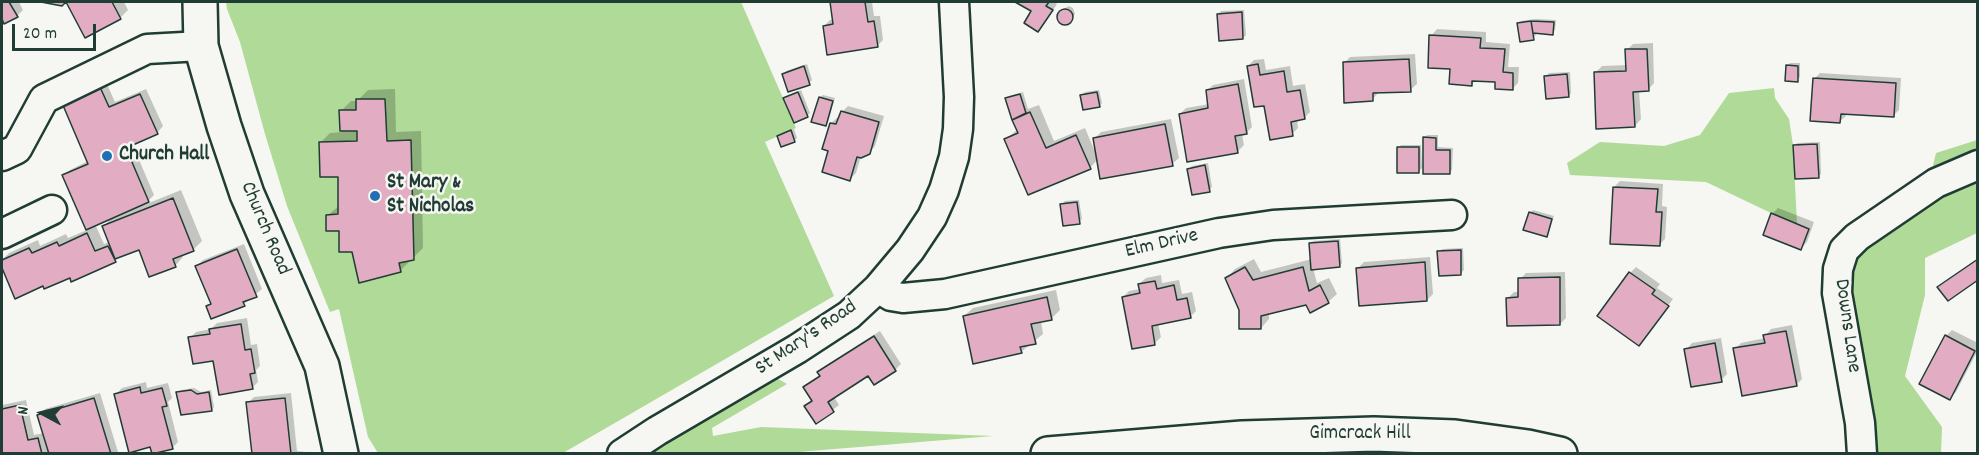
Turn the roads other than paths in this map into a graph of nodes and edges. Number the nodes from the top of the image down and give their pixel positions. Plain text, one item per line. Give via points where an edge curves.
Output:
1 (200, 2) edge
2 (954, 2) edge
3 (201, 46) junction
4 (2, 156) edge
5 (1977, 165) edge
6 (52, 210) dead end
7 (1452, 215) dead end
8 (2, 234) edge
9 (878, 288) junction
10 (1528, 450) edge
11 (341, 453) edge
12 (622, 453) edge
13 (1048, 453) edge
14 (1560, 453) edge
15 (1862, 453) edge

1 - 3 main road, Church Road
2 - 9 street, St Mary's Road via 959,97 954,157 932,217
3 - 4 street via 147,49 44,99 16,149
3 - 11 main road, Church Road via 248,194 322,366
5 - 15 street, Downs Lane via 1936,183 1844,250 1837,293
6 - 8 street
7 - 9 street, Elm Drive via 1273,225 1219,233 945,294 903,298
9 - 12 street, St Mary's Road via 849,315 797,349
10 - 13 main road, Gimcrack Hill via 1455,437 1374,434 1242,438
10 - 14 main road, Gimcrack Hill

